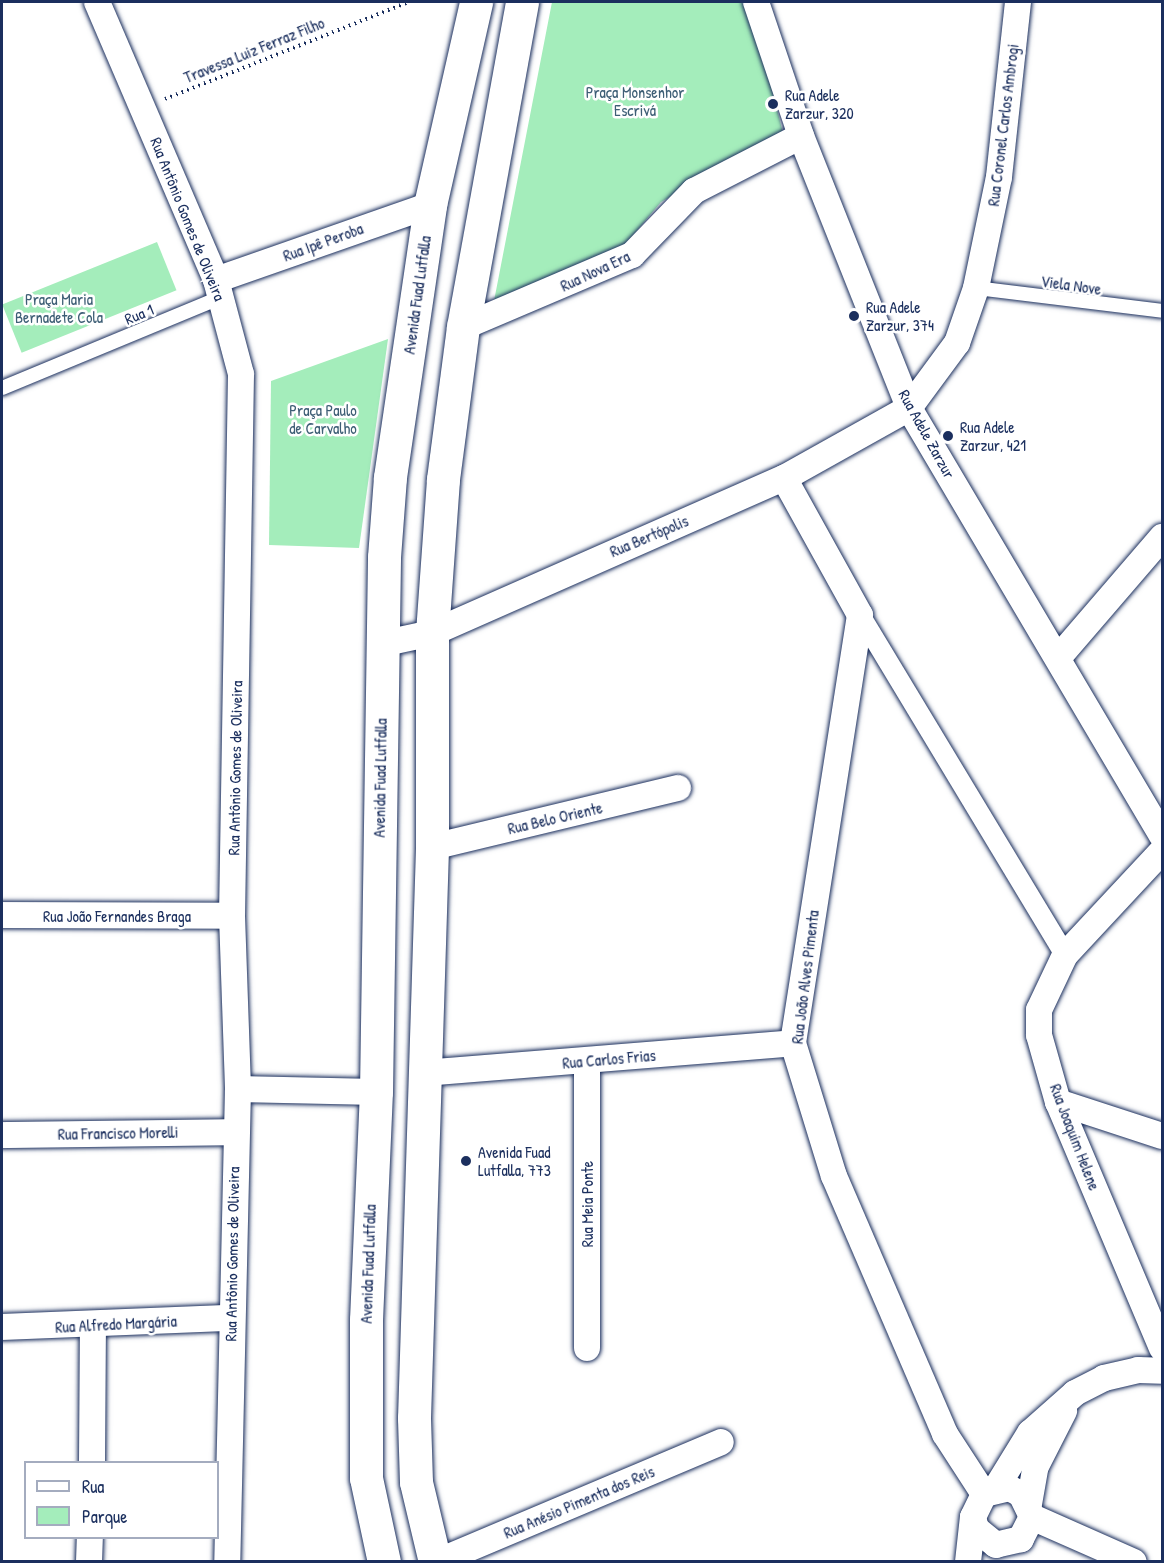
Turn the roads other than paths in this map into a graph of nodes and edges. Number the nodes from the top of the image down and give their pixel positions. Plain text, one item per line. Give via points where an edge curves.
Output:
1 (98, 2) edge
2 (476, 2) edge
3 (522, 2) edge
4 (756, 2) edge
5 (1018, 2) edge
6 (801, 136) junction
7 (430, 205) junction
8 (219, 288) junction
9 (976, 288) junction
10 (1162, 311) edge
11 (463, 327) junction
12 (2, 388) edge
13 (909, 408) junction
14 (784, 478) junction
15 (1162, 537) edge
16 (860, 615) junction
17 (432, 633) junction
18 (381, 644) junction
19 (1058, 658) junction
20 (678, 788) dead end
21 (1162, 835) edge
22 (432, 847) junction
23 (1162, 851) edge
24 (2, 915) edge
25 (232, 916) junction
26 (1065, 955) junction
27 (793, 1043) junction
28 (587, 1060) junction
29 (424, 1073) junction
30 (238, 1089) junction
31 (376, 1092) junction
32 (1058, 1102) junction
33 (235, 1132) junction
34 (2, 1135) edge
35 (1162, 1136) edge
36 (231, 1318) junction
37 (2, 1327) edge
38 (93, 1327) junction
39 (587, 1348) dead end
40 (1162, 1348) edge
41 (1162, 1371) edge
42 (1075, 1393) junction
43 (721, 1442) dead end
44 (92, 1461) edge
45 (985, 1500) junction
46 (1030, 1510) junction
47 (90, 1539) edge
48 (1002, 1553) edge
49 (89, 1562) edge
50 (228, 1562) edge
51 (384, 1562) edge
52 (436, 1562) edge
53 (968, 1562) edge
54 (1134, 1562) edge

1 - 8 street, Rua Antônio Gomes de Oliveira
2 - 7 main road, Avenida Fuad Lutfalla
3 - 11 main road
4 - 6 street, Rua Adele Zarzur
5 - 9 street, Rua Coronel Carlos Ambrogi via 999,177
6 - 11 street, Rua Nova Era via 694,192 632,255
6 - 13 street, Rua Adele Zarzur
7 - 8 street, Rua Ipê Peroba
7 - 18 main road, Avenida Fuad Lutfalla via 390,477
8 - 12 lane, Rua 1
8 - 25 street, Rua Antônio Gomes de Oliveira via 241,374 242,406
9 - 10 lane, Viela Nove
9 - 13 street, Rua Coronel Carlos Ambrogi via 957,344
11 - 17 main road via 443,479
13 - 14 street, Rua Bertópolis
13 - 19 street, Rua Adele Zarzur
14 - 16 street
14 - 17 street, Rua Bertópolis
15 - 19 street
16 - 26 street
16 - 27 street, Rua João Alves Pimenta
17 - 18 street, Rua Bertópolis
17 - 22 main road
18 - 31 main road, Avenida Fuad Lutfalla
19 - 21 street, Rua Adele Zarzur
20 - 22 street, Rua Belo Oriente
22 - 29 main road
23 - 26 street, Rua Joaquim Helene
24 - 25 street, Rua João Fernandes Braga
25 - 30 street, Rua Antônio Gomes de Oliveira
26 - 32 street, Rua Joaquim Helene via 1039,1010 1039,1035
27 - 28 street, Rua Carlos Frias
27 - 45 street, Rua João Alves Pimenta via 839,1186 945,1434
28 - 29 street, Rua Carlos Frias
28 - 39 street, Rua Meia Ponte
29 - 52 main road via 414,1418 416,1482
30 - 31 street
30 - 33 street, Rua Antônio Gomes de Oliveira
31 - 51 main road, Avenida Fuad Lutfalla via 366,1320 366,1478
32 - 35 street
32 - 40 street, Rua Joaquim Helene
33 - 34 street, Rua Francisco Morelli
33 - 36 street, Rua Antônio Gomes de Oliveira
36 - 38 street, Rua Alfredo Margária
36 - 50 street, Rua Antônio Gomes de Oliveira
37 - 38 street, Rua Alfredo Margária
38 - 44 street
41 - 42 street via 1138,1370 1104,1378
42 - 45 street via 1030,1433
42 - 46 street via 1036,1466
43 - 52 street, Rua Anésio Pimenta dos Reis
45 - 46 street via 1009,1488
45 - 48 street via 980,1534
45 - 53 street
46 - 48 street via 1025,1534
46 - 54 street
47 - 49 street

